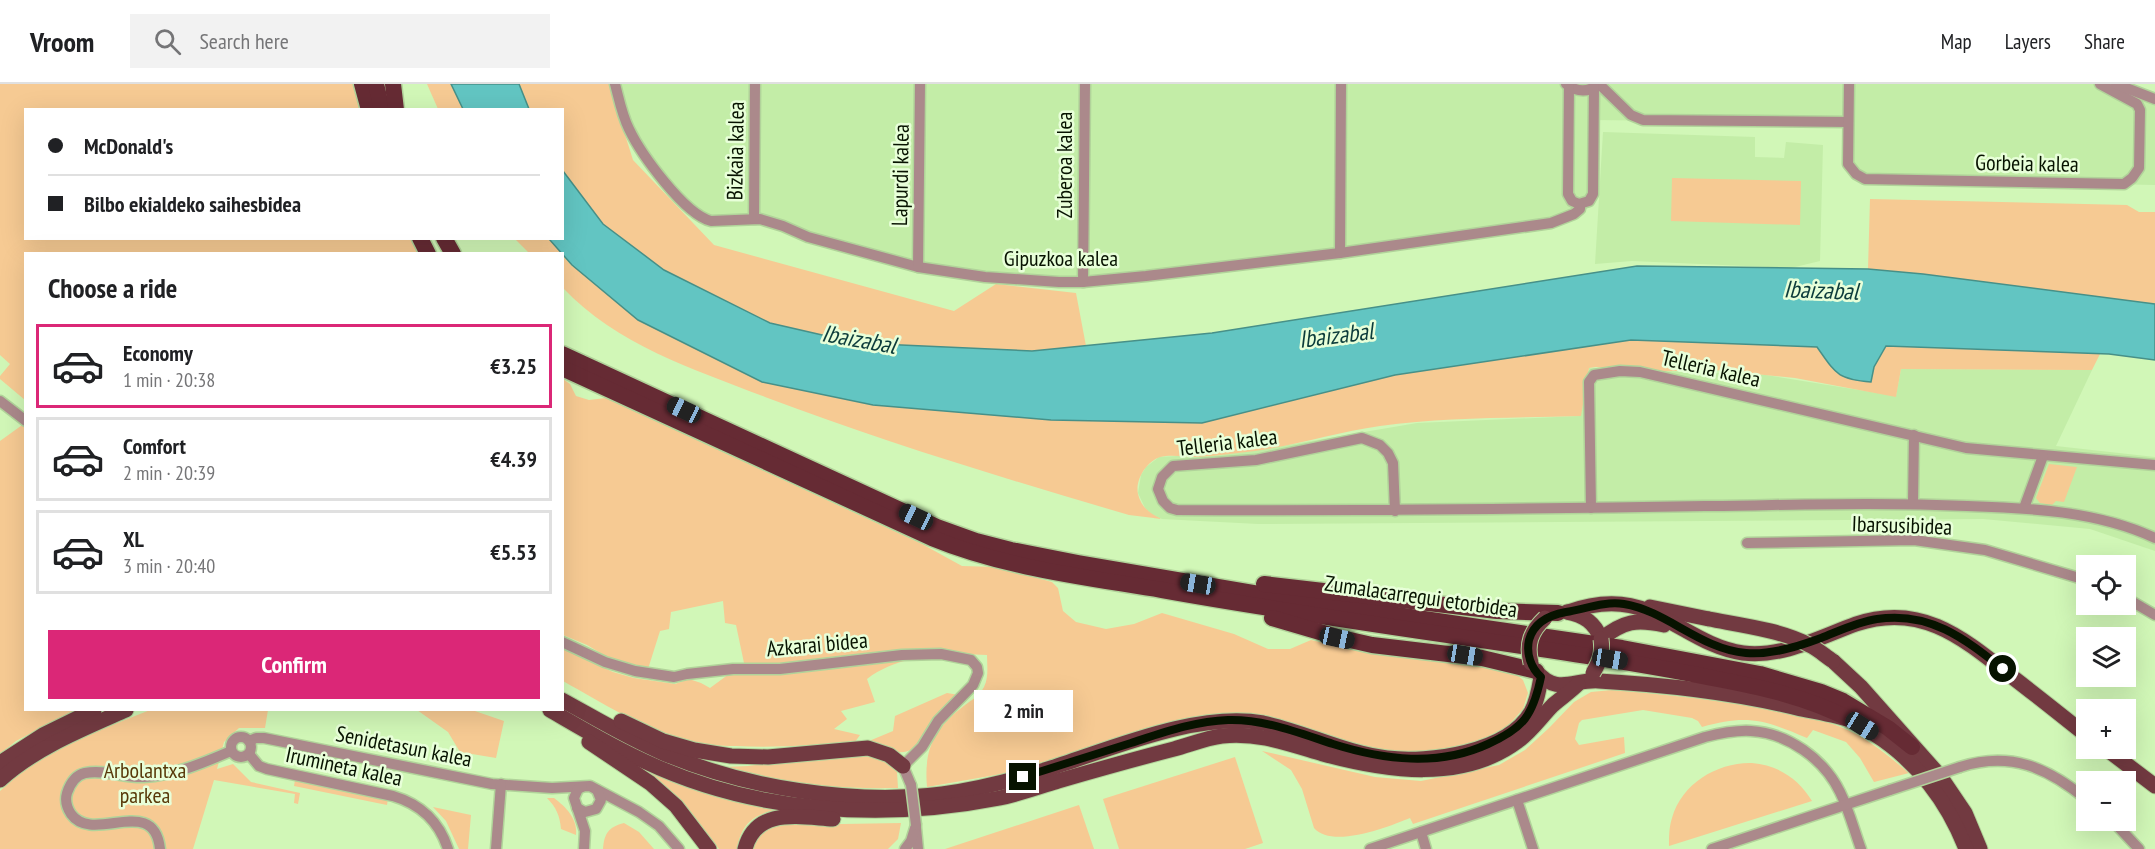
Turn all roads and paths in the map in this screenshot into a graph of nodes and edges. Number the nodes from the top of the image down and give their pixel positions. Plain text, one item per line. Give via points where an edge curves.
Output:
1 (362, 84) edge
2 (375, 84) edge
3 (393, 84) edge
4 (615, 84) edge
5 (755, 84) edge
6 (920, 84) edge
7 (1084, 84) edge
8 (1341, 84) edge
9 (1849, 84) edge
10 (2100, 84) edge
11 (2116, 84) edge
12 (1568, 85) edge
13 (1597, 85) edge
14 (2155, 99) edge
15 (368, 108) edge
16 (381, 108) edge
17 (396, 108) edge
18 (1848, 122) junction
19 (1580, 204) junction
20 (754, 219) junction
21 (1340, 253) junction
22 (918, 267) junction
23 (1083, 282) junction
24 (564, 355) edge
25 (564, 369) edge
26 (0, 401) edge
27 (24, 419) edge
28 (1914, 435) junction
29 (2043, 456) junction
30 (2155, 465) edge
31 (1913, 503) junction
32 (1591, 508) junction
33 (2024, 508) junction
34 (1395, 511) junction
35 (2155, 538) edge
36 (1747, 543) dead end
37 (1103, 574) junction
38 (2076, 577) edge
39 (1624, 604) junction
40 (2136, 604) edge
41 (1557, 614) junction
42 (2155, 615) edge
43 (1679, 628) junction
44 (1601, 639) junction
45 (564, 643) edge
46 (1552, 644) junction
47 (1536, 671) junction
48 (1585, 680) junction
49 (564, 698) edge
50 (564, 699) edge
51 (92, 711) edge
52 (124, 711) edge
53 (541, 711) edge
54 (551, 711) edge
55 (1851, 720) junction
56 (2076, 727) edge
57 (249, 741) junction
58 (922, 747) junction
59 (1912, 747) junction
60 (231, 751) junction
61 (249, 754) junction
62 (2119, 759) edge
63 (0, 763) edge
64 (903, 766) junction
65 (0, 780) edge
66 (501, 784) junction
67 (911, 785) junction
68 (2155, 786) edge
69 (582, 787) junction
70 (552, 788) junction
71 (597, 790) junction
72 (2076, 792) edge
73 (1001, 798) junction
74 (1517, 800) junction
75 (618, 803) junction
76 (576, 805) junction
77 (1845, 805) junction
78 (596, 809) junction
79 (916, 825) junction
80 (585, 831) junction
81 (2122, 831) edge
82 (1421, 832) junction
83 (1745, 844) edge
84 (160, 849) edge
85 (448, 849) edge
86 (496, 849) edge
87 (584, 849) edge
88 (679, 849) edge
89 (710, 849) edge
90 (745, 849) edge
91 (905, 849) edge
92 (918, 849) edge
93 (1370, 849) edge
94 (1426, 849) edge
95 (1533, 849) edge
96 (1712, 849) edge
97 (1860, 849) edge
98 (1966, 849) edge
99 (1980, 849) edge
100 (2139, 849) edge

1 - 15 highway
2 - 16 highway
3 - 17 highway
4 - 20 street, Gipuzkoa kalea via 629,129 690,211 711,221
5 - 20 street, Bizkaia kalea
6 - 22 street, Lapurdi kalea
7 - 23 street, Zuberoa kalea
8 - 21 street
9 - 18 street
10 - 18 street, Gorbeia kalea via 2137,104 2140,110 2139,168 2124,184 1865,179 1848,164
11 - 14 street
12 - 13 street via 1581,91
12 - 19 street via 1568,194
13 - 18 street via 1631,115 1643,120
13 - 19 street, Gipuzkoa kalea via 1593,195
19 - 21 street, Gipuzkoa kalea via 1574,214 1551,224
20 - 22 street, Gipuzkoa kalea
21 - 23 street, Gipuzkoa kalea
22 - 23 street, Gipuzkoa kalea via 985,277
24 - 37 highway via 953,533
25 - 37 highway via 949,545 1009,563
26 - 27 street
28 - 29 street, Telleria kalea via 1966,448
28 - 31 street
28 - 32 street, Telleria kalea via 1640,372 1594,375 1589,382
29 - 30 street, Telleria kalea
29 - 33 street
31 - 32 street, Telleria kalea
31 - 33 street, Telleria kalea
32 - 34 street, Telleria kalea
33 - 35 street, Telleria kalea via 2087,516 2129,526
34 - 34 street, Telleria kalea via 1393,463 1380,445 1362,438 1256,460 1173,466 1162,477 1158,489 1163,501 1177,510
36 - 38 street, Ibarsusibidea via 1914,540 1985,550
37 - 41 highway via 1135,565 1307,590
37 - 46 highway, Zumalacarregui etorbidea via 1294,600
37 - 46 highway, Zumalacarregui etorbidea via 1243,604
37 - 47 highway via 1136,594 1269,617 1372,645 1482,658
39 - 41 main road
39 - 43 main road via 1648,611
39 - 59 main road, bridge via 1746,626 1810,645 1861,687
40 - 42 street
41 - 44 main road via 1577,614 1588,620
41 - 47 main road, bridge via 1536,626 1530,639 1528,653
43 - 44 main road via 1648,621 1630,622
43 - 56 main road via 1713,645 1759,653 1789,649 1875,619 1922,620 1964,639
44 - 48 main road, bridge via 1600,661
45 - 58 street, Azkarai bidea via 634,671 674,677 902,655 941,654 970,660 976,668 976,679 938,721
46 - 55 highway, Zumalacarregui etorbidea via 1745,684 1817,704
46 - 59 highway, Zumalacarregui etorbidea via 1760,674 1800,685 1851,706
47 - 48 main road via 1559,686
47 - 50 main road via 1535,704 1520,725 1481,747 1451,756 1386,758 1279,726 1230,720 1152,736 1023,777 958,792 913,796 796,790 712,771 623,734
48 - 55 main road via 1725,693
48 - 73 main road via 1517,742 1472,763 1440,769 1392,770 1253,735 1220,736
49 - 64 main road via 581,700 663,741 694,750 768,757 868,748 889,755
51 - 63 main road via 43,735
52 - 65 main road via 29,758
53 - 89 main road via 650,783 676,806
54 - 73 main road via 657,767 711,787 797,806 864,811
55 - 98 main road, Zumalacarregui etorbidea via 1896,750 1924,778 1953,819
57 - 60 street via 236,738
57 - 61 street
57 - 66 street, Senidetasun kalea via 264,738
58 - 64 street
58 - 67 street
59 - 99 main road, Zumalacarregui etorbidea via 1955,796
60 - 61 street via 239,757
60 - 84 street via 173,773 144,777 96,772 76,778 66,800 74,818 92,826 122,821 144,823 159,839
61 - 85 street, Irumineta kalea via 267,769 410,801 431,818
62 - 68 main road
64 - 67 street
66 - 70 street, Senidetasun kalea
66 - 86 street
67 - 79 street, bridge
69 - 70 street, Senidetasun kalea
69 - 71 street
69 - 76 street via 575,794
70 - 76 street, Senidetasun kalea
71 - 75 street
71 - 78 street via 601,800
72 - 77 street, bridge via 2027,764 2004,759 1980,761
73 - 90 main road via 939,816 861,821 774,818 759,824 748,837
74 - 77 street via 1705,737 1752,731 1794,744 1816,760 1837,786
74 - 82 street
74 - 95 street
75 - 78 street
75 - 88 street via 659,826
76 - 78 street via 585,812
76 - 80 street
77 - 83 street
77 - 97 street
78 - 80 street
79 - 91 street
79 - 92 street
80 - 87 street
81 - 100 street
82 - 93 street
82 - 94 street
83 - 96 street

